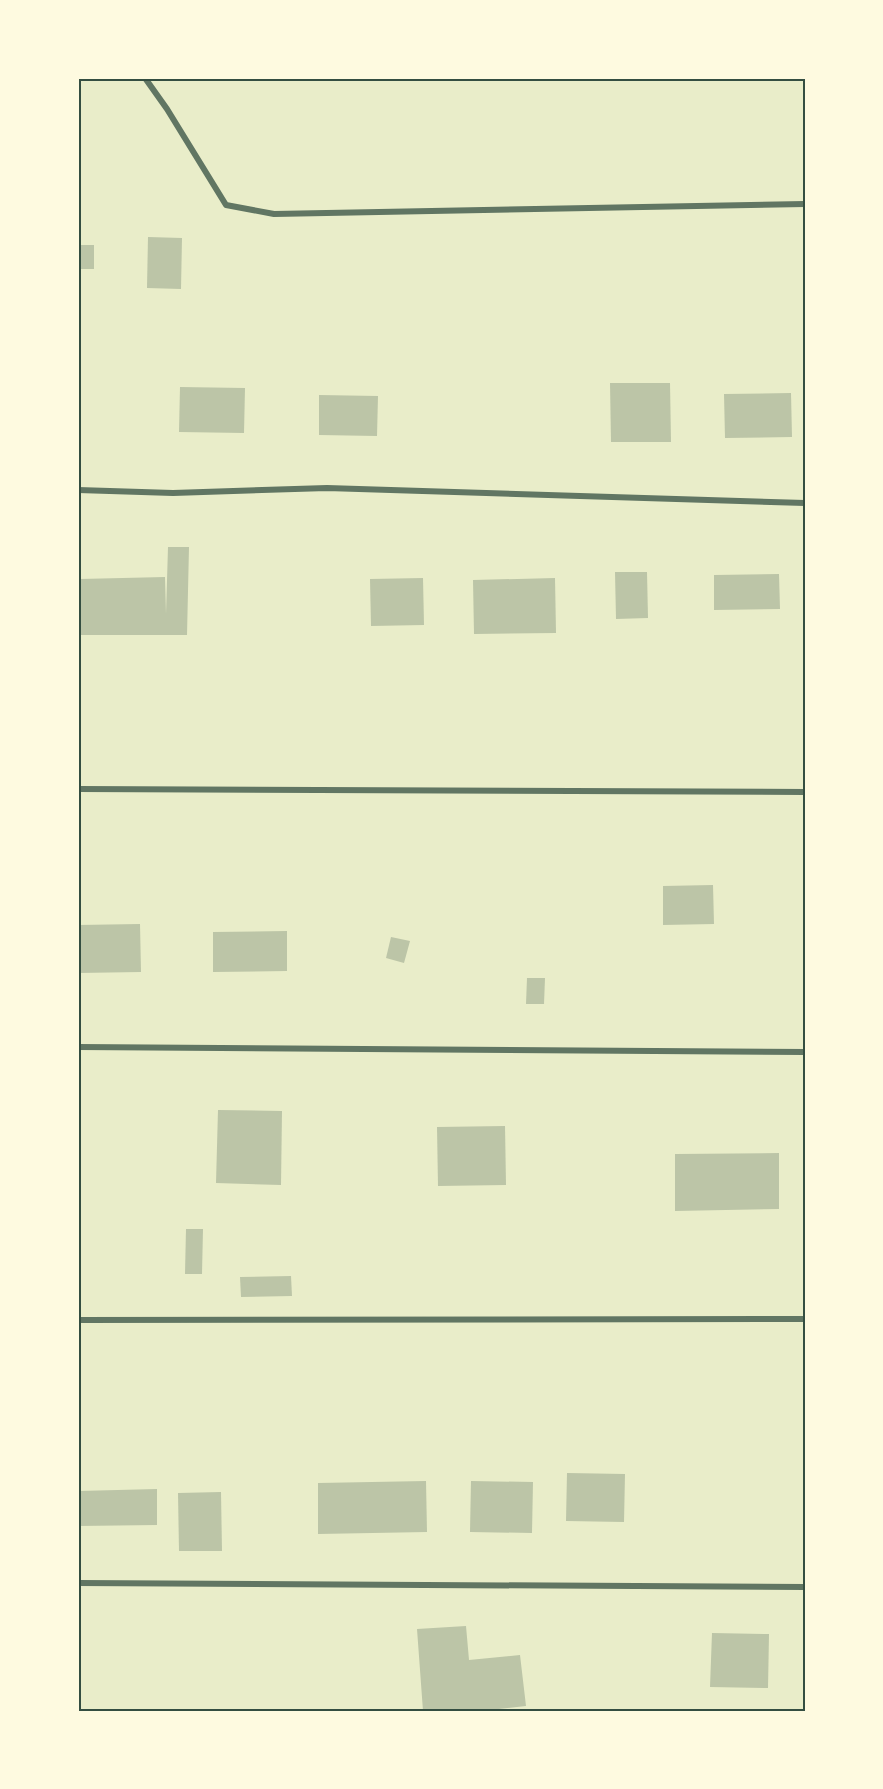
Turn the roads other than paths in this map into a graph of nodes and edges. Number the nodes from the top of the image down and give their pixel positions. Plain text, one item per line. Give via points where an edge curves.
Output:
1 (146, 78) edge
2 (805, 204) edge
3 (78, 490) edge
4 (805, 503) edge
5 (78, 789) edge
6 (805, 792) edge
7 (78, 1047) edge
8 (805, 1052) edge
9 (805, 1319) edge
10 (78, 1320) edge
11 (78, 1583) edge
12 (805, 1587) edge

1 - 2 street via 226,205 274,214
3 - 4 street via 173,493 327,488
5 - 6 street
7 - 8 street
9 - 10 street
11 - 12 street

